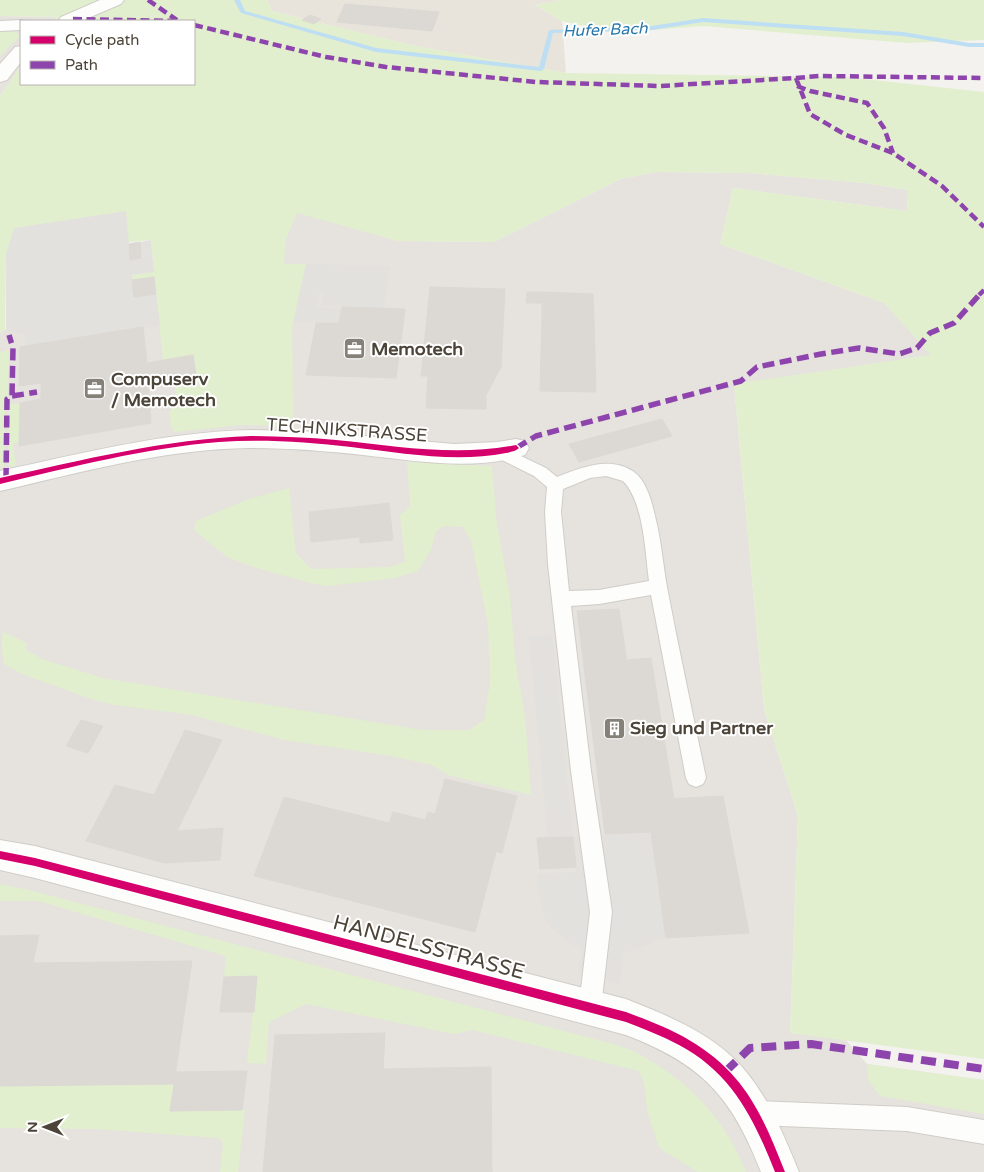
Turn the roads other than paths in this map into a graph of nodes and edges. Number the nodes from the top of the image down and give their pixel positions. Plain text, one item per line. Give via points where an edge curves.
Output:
1 (115, 0) edge
2 (70, 20) edge
3 (20, 25) edge
4 (0, 26) edge
5 (20, 52) edge
6 (0, 76) edge
7 (508, 450) joint
8 (0, 481) edge
9 (554, 485) junction
10 (658, 586) junction
11 (561, 599) junction
12 (696, 778) dead end
13 (0, 855) edge
14 (590, 1007) junction
15 (755, 1113) junction
16 (984, 1132) edge
17 (780, 1172) edge

1 - 2 street
3 - 4 street
5 - 6 street
7 - 8 street, TECHNIKSTRASSE via 486,454 391,450 304,441 226,440 165,447
7 - 9 lane
9 - 10 lane via 601,470 619,472 630,478 639,493 648,523
9 - 11 lane via 553,512
10 - 11 lane via 599,597
10 - 12 lane
11 - 14 lane via 601,912
13 - 14 street, HANDELSSTRASSE via 45,864
14 - 15 street, HANDELSSTRASSE via 665,1030 694,1046 725,1072
15 - 16 lane via 908,1119
15 - 17 street, HANDELSSTRASSE

